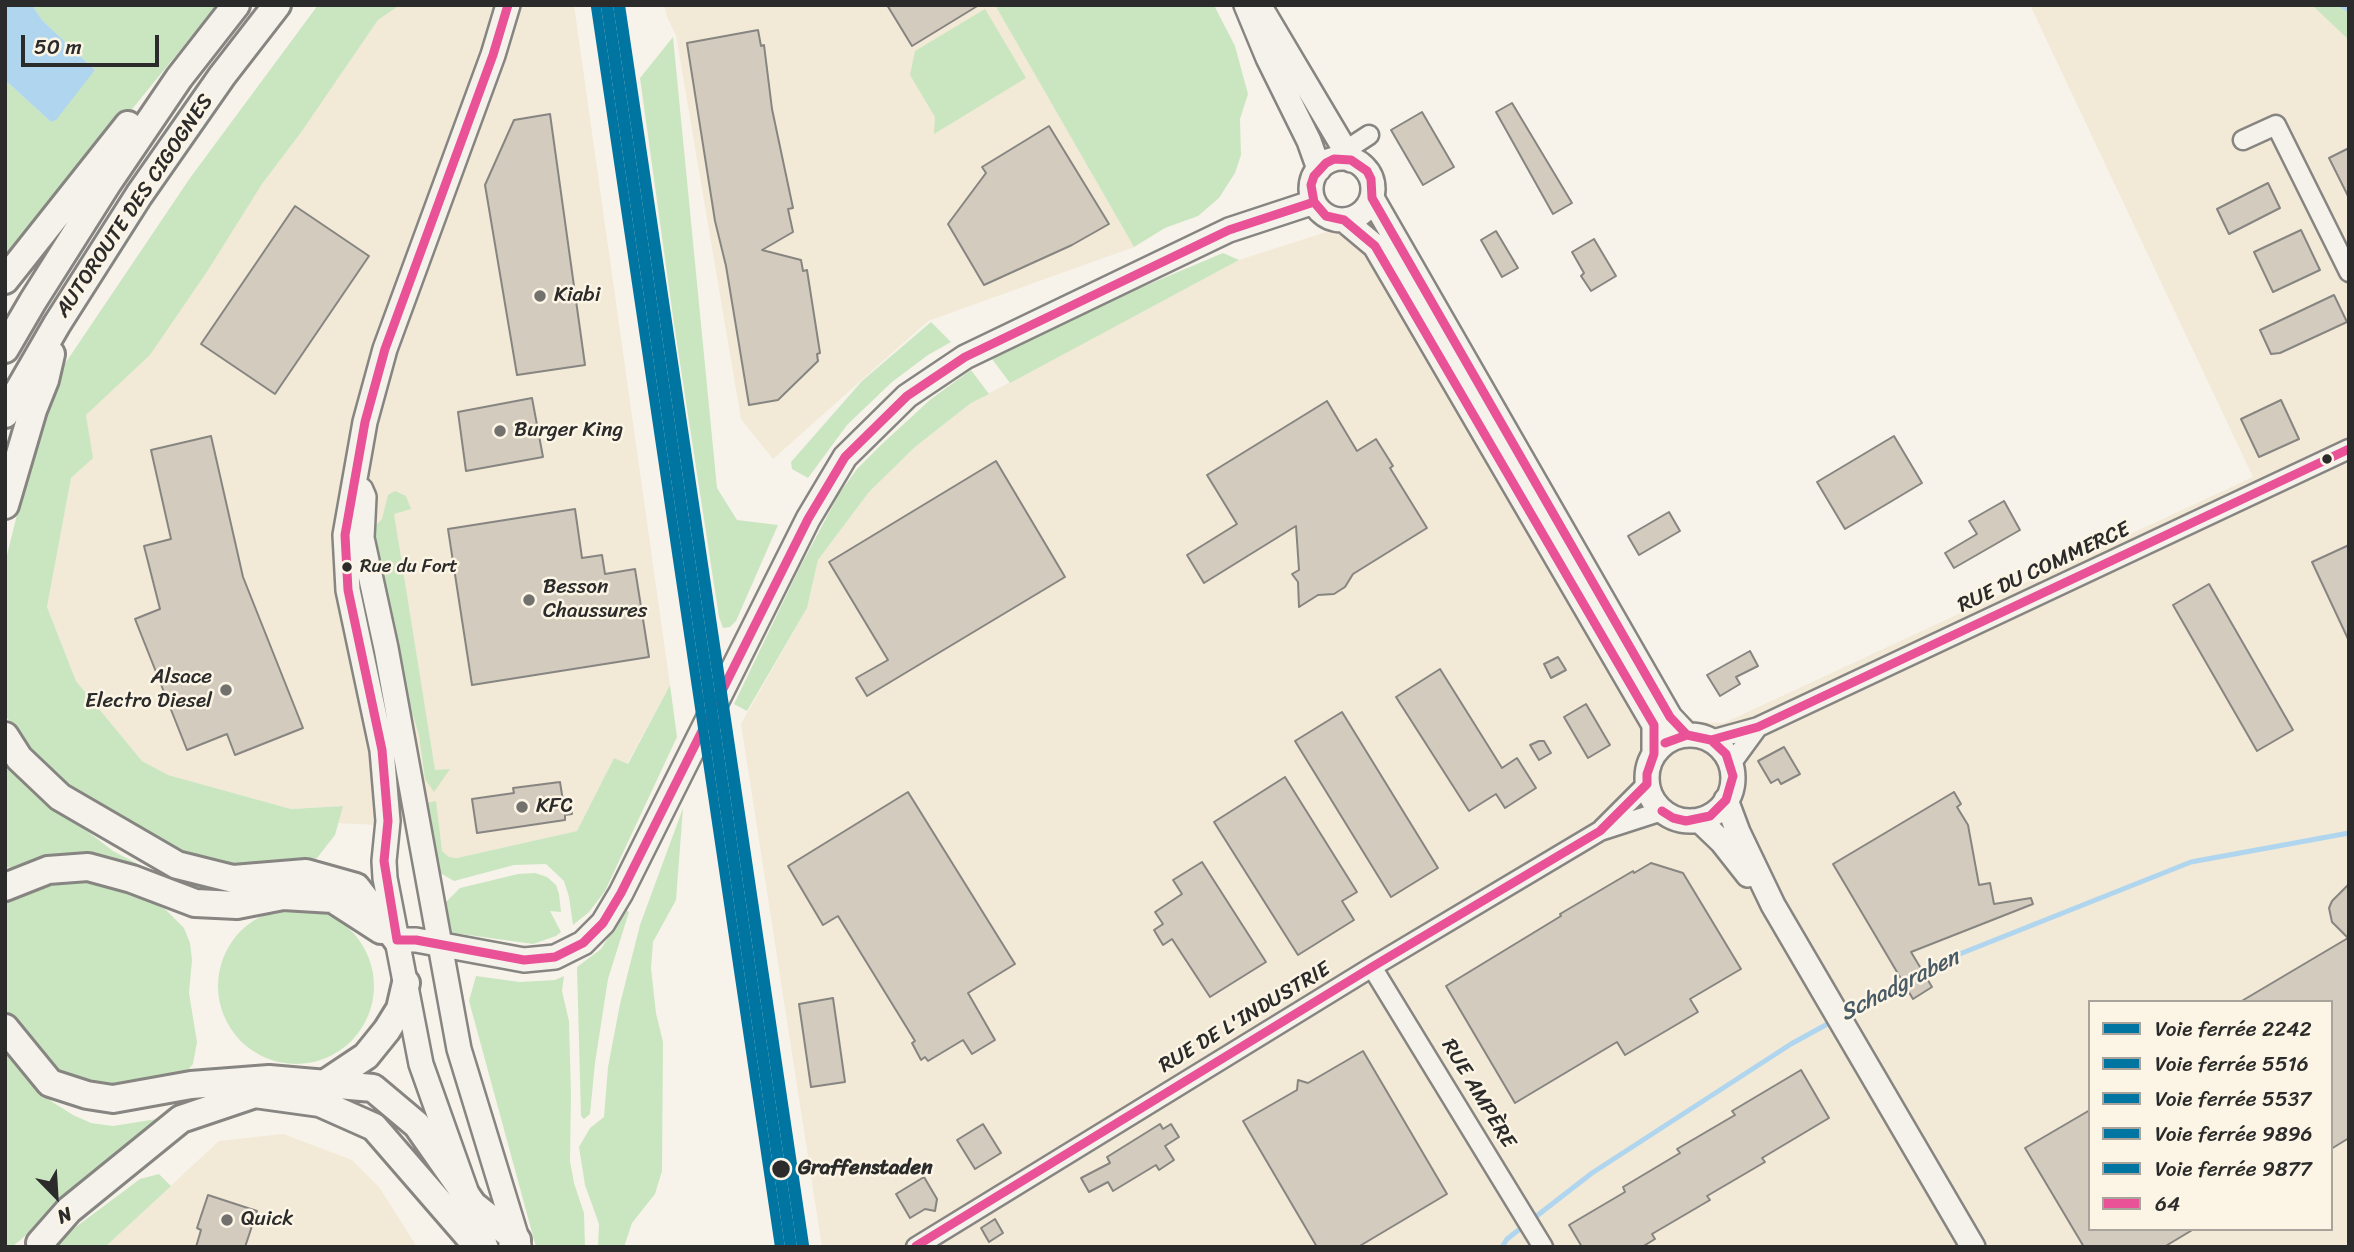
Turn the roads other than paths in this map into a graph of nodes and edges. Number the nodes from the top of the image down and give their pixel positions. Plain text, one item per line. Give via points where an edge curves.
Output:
1 (222, 5) edge
2 (236, 5) edge
3 (276, 5) edge
4 (508, 5) edge
5 (1246, 5) edge
6 (1259, 5) edge
7 (1369, 135) dead end
8 (2243, 140) dead end
9 (1349, 155) junction
10 (1319, 169) junction
11 (1371, 198) junction
12 (1314, 202) junction
13 (1344, 220) junction
14 (2349, 272) edge
15 (5, 280) edge
16 (57, 324) junction
17 (5, 349) edge
18 (5, 414) edge
19 (2349, 449) edge
20 (355, 478) junction
21 (5, 505) edge
22 (1758, 727) junction
23 (1687, 735) junction
24 (5, 736) edge
25 (1711, 740) junction
26 (1654, 754) junction
27 (1731, 764) junction
28 (1647, 784) junction
29 (1726, 800) junction
30 (1662, 811) junction
31 (1699, 820) junction
32 (1600, 831) junction
33 (5, 887) edge
34 (1773, 905) junction
35 (397, 940) junction
36 (439, 946) junction
37 (1372, 967) junction
38 (406, 983) junction
39 (5, 1028) edge
40 (324, 1084) junction
41 (473, 1205) junction
42 (38, 1245) edge
43 (516, 1245) edge
44 (461, 1247) edge
45 (478, 1247) edge
46 (486, 1247) edge
47 (916, 1247) edge
48 (1543, 1247) edge
49 (1973, 1247) edge

1 - 15 highway
2 - 17 highway, AUTOROUTE DES CIGOGNES via 114,174
3 - 16 highway, AUTOROUTE DES CIGOGNES via 139,195
4 - 20 main road via 385,349
5 - 10 main road
6 - 9 main road
7 - 9 street
8 - 14 street via 2276,125
9 - 10 main road
9 - 11 main road via 1371,179
10 - 12 main road via 1311,185
11 - 13 main road via 1361,213
11 - 23 main road via 1670,717
12 - 13 main road via 1326,216
12 - 36 main road via 1229,230 974,353 907,396 845,457 808,519 611,911 595,933 564,954 524,960
13 - 26 main road via 1375,246 1654,725
16 - 18 highway, AUTOROUTE DES CIGOGNES
16 - 21 highway via 45,380
19 - 22 street, RUE DU COMMERCE
20 - 35 main road via 344,551 382,751 388,821 383,861
20 - 36 main road via 364,497 362,538
22 - 25 street, RUE DU COMMERCE
22 - 27 street, RUE DU COMMERCE
23 - 25 main road
23 - 26 main road via 1663,744
24 - 35 highway via 19,758 60,797 177,865 233,879 306,873 356,887
25 - 27 main road
26 - 28 main road
27 - 29 main road via 1733,776
28 - 30 main road
28 - 32 street, RUE DE L'INDUSTRIE
29 - 31 main road
29 - 34 main road
30 - 31 main road via 1673,818
30 - 32 street, RUE DE L'INDUSTRIE
31 - 34 main road
32 - 37 street, RUE DE L'INDUSTRIE
33 - 35 highway via 48,870 88,867 194,903 237,905 283,896 333,899
34 - 49 main road
35 - 36 main road
35 - 38 main road
36 - 43 main road via 459,1049
37 - 47 street, RUE DE L'INDUSTRIE
37 - 48 street, RUE AMPÈRE
38 - 40 highway via 400,1009 366,1056
38 - 41 main road via 421,1064
39 - 40 highway via 50,1083 87,1095 113,1099 191,1085 269,1079
40 - 41 highway via 373,1088 417,1125
41 - 43 highway
41 - 46 main road
42 - 44 highway via 189,1131 257,1108 310,1118 368,1142
42 - 45 highway via 69,1210 181,1119 255,1094 320,1103 374,1127

